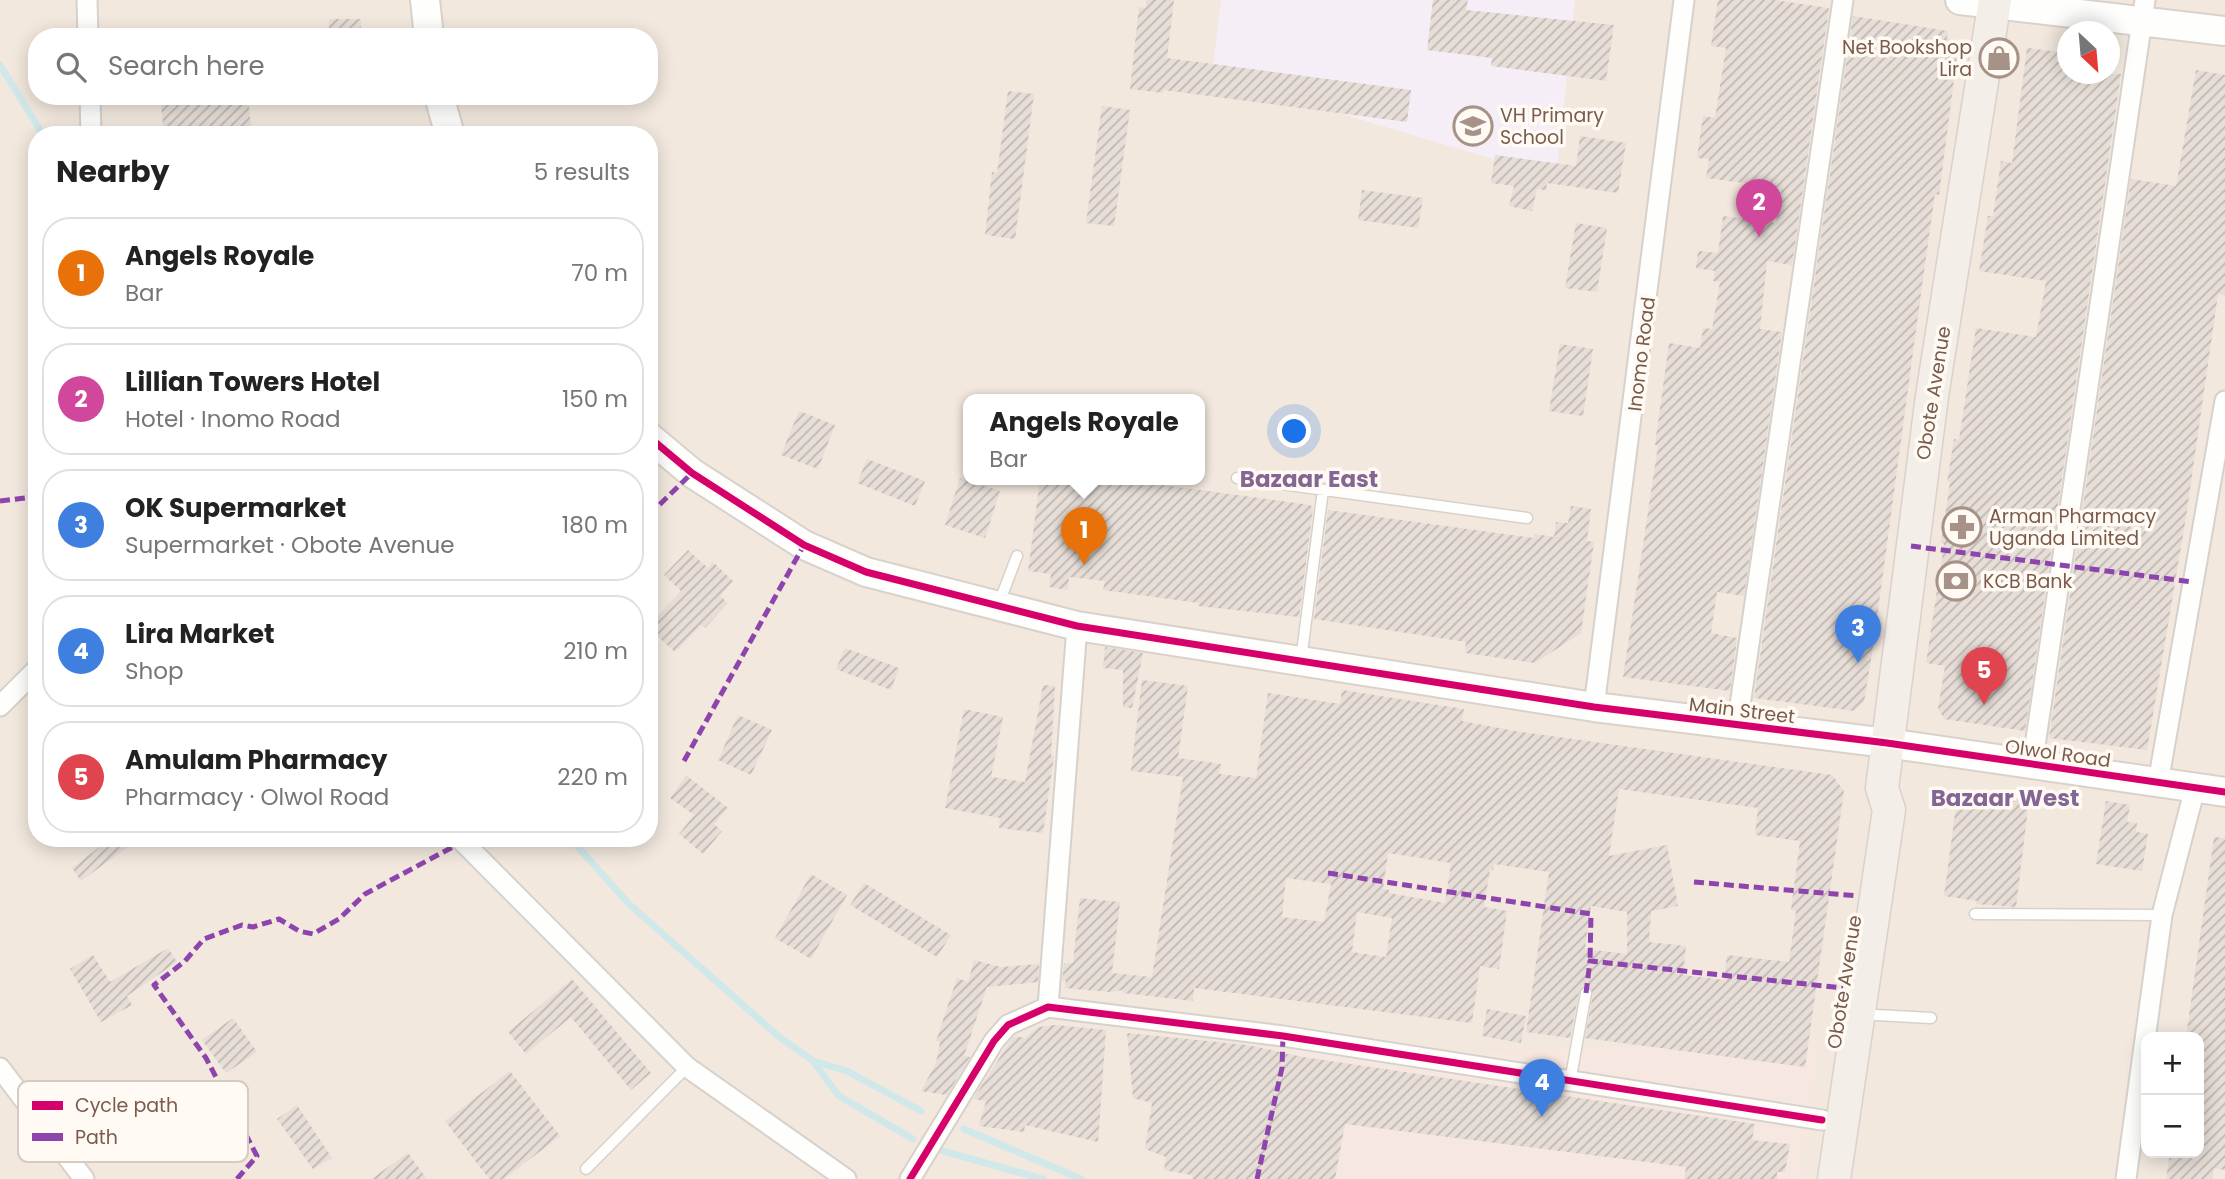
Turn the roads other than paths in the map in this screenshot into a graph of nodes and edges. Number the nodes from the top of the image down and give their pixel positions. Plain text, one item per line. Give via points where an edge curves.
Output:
1 (87, 0) edge
2 (425, 0) edge
3 (1684, 0) edge
4 (1843, 0) edge
5 (1960, 0) edge
6 (1994, 2) edge
7 (2143, 10) edge
8 (88, 28) edge
9 (428, 28) edge
10 (2225, 31) edge
11 (90, 105) edge
12 (442, 105) edge
13 (91, 126) edge
14 (447, 126) edge
15 (2225, 401) edge
16 (658, 445) edge
17 (1237, 478) dead end
18 (1323, 490) junction
19 (1527, 518) dead end
20 (1017, 556) dead end
21 (998, 606) junction
22 (1077, 626) junction
23 (1301, 660) junction
24 (28, 677) edge
25 (0, 706) edge
26 (1594, 707) junction
27 (1737, 726) junction
28 (1887, 743) junction
29 (2032, 766) junction
30 (2158, 783) junction
31 (2195, 788) junction
32 (2225, 792) edge
33 (468, 847) edge
34 (1975, 914) dead end
35 (2162, 915) junction
36 (1586, 993) dead end
37 (1048, 1007) junction
38 (1848, 1013) junction
39 (1931, 1018) dead end
40 (687, 1067) junction
41 (0, 1068) edge
42 (1570, 1083) junction
43 (18, 1092) edge
44 (1822, 1120) junction
45 (71, 1162) edge
46 (586, 1169) dead end
47 (84, 1179) edge
48 (846, 1179) edge
49 (910, 1179) edge
50 (1814, 1179) edge
51 (1834, 1179) edge
52 (2126, 1179) edge

1 - 8 street
2 - 9 street
3 - 26 street, Inomo Road
4 - 27 street
5 - 6 street
6 - 7 street
6 - 28 main road, Obote Avenue via 1932,396
7 - 10 street
7 - 29 street
11 - 13 street
12 - 14 street
15 - 30 street
16 - 21 street, Main Street via 692,473 804,544 866,572
17 - 18 lane
18 - 19 lane
18 - 23 lane
20 - 21 lane
21 - 22 street, Main Street
22 - 23 street, Main Street
22 - 37 street
23 - 26 street, Main Street
24 - 25 street
26 - 27 street, Main Street
27 - 28 street, Main Street
28 - 29 street, Olwol Road
28 - 38 main road, Obote Avenue via 1882,788 1868,807
29 - 30 street, Olwol Road
30 - 31 street, Olwol Road
31 - 32 street, Olwol Road
31 - 35 street
33 - 40 street
34 - 35 lane
35 - 52 street
36 - 42 lane
37 - 42 street via 1283,1036
37 - 49 street via 1008,1025 994,1041
38 - 39 lane
38 - 44 main road, Obote Avenue
38 - 51 main road, Obote Avenue
40 - 46 lane
40 - 48 street
41 - 43 street
42 - 44 street
44 - 50 main road, Obote Avenue
45 - 47 street

